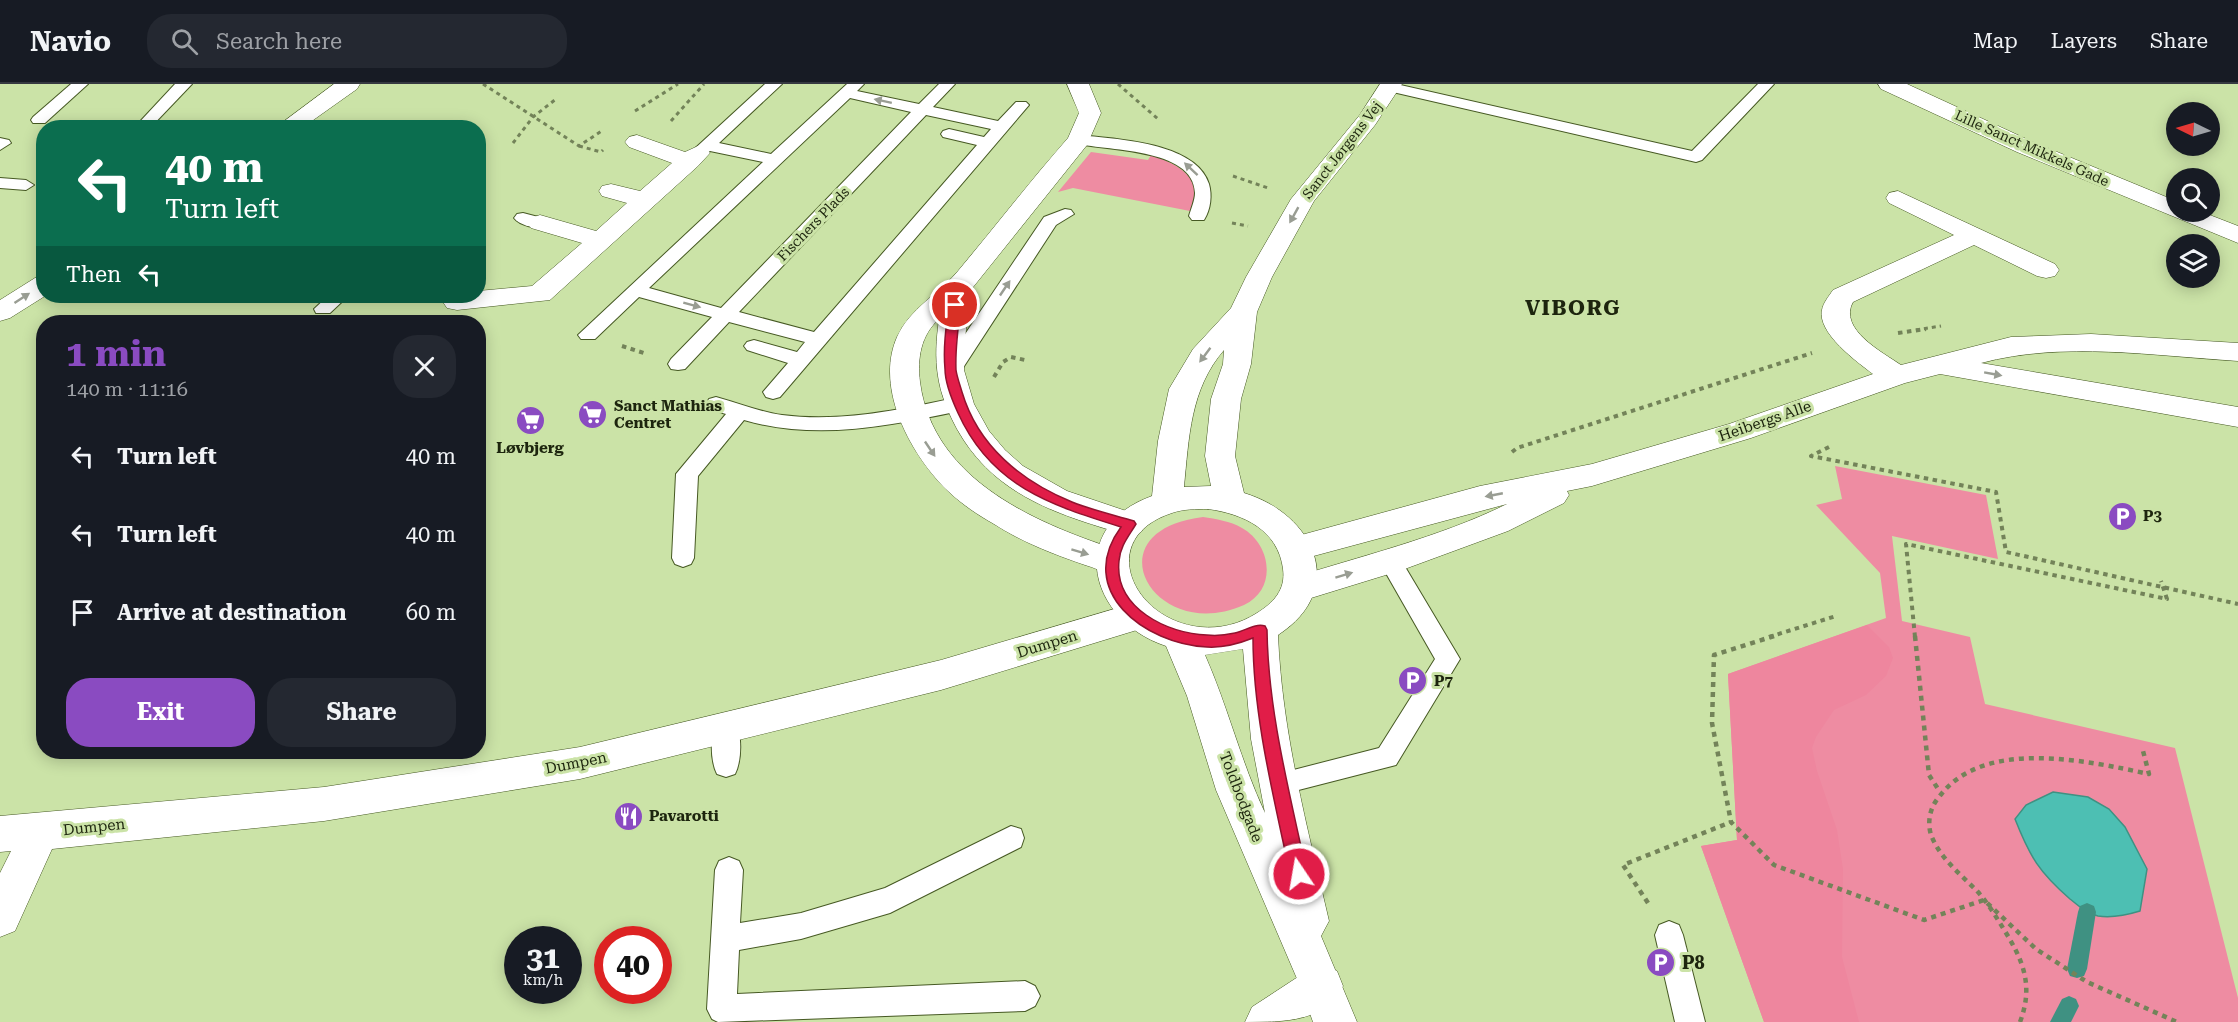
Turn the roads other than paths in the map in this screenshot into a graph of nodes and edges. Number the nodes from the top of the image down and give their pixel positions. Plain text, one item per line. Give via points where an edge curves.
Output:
1 (80, 84) edge
2 (184, 84) edge
3 (349, 84) edge
4 (774, 84) edge
5 (947, 84) edge
6 (1078, 84) edge
7 (1766, 84) edge
8 (1889, 84) edge
9 (1390, 85) edge
10 (851, 89) edge
11 (300, 93) dead end
12 (1021, 105) dead end
13 (922, 110) junction
14 (39, 120) dead end
15 (149, 120) edge
16 (277, 120) edge
17 (297, 120) edge
18 (1002, 127) junction
19 (950, 134) dead end
20 (1079, 140) junction
21 (637, 142) dead end
22 (988, 143) junction
23 (698, 153) junction
24 (774, 160) junction
25 (0, 183) edge
26 (26, 185) dead end
27 (611, 191) dead end
28 (1898, 198) dead end
29 (645, 200) junction
30 (2166, 206) edge
31 (1065, 214) dead end
32 (1198, 216) road end
33 (531, 220) dead end
34 (2206, 222) edge
35 (2238, 235) edge
36 (1972, 236) junction
37 (600, 240) junction
38 (2046, 270) dead end
39 (957, 288) junction
40 (36, 289) edge
41 (635, 290) junction
42 (486, 299) edge
43 (330, 303) edge
44 (323, 309) dead end
45 (0, 312) edge
46 (1243, 312) junction
47 (726, 314) junction
48 (588, 335) dead end
49 (819, 340) junction
50 (2037, 345) junction
51 (754, 346) dead end
52 (2238, 351) edge
53 (801, 360) junction
54 (678, 364) dead end
55 (1936, 364) junction
56 (951, 372) junction
57 (1896, 376) junction
58 (773, 392) dead end
59 (2142, 400) junction
60 (716, 404) dead end
61 (960, 404) junction
62 (740, 411) junction
63 (912, 414) junction
64 (2238, 417) edge
65 (1592, 475) junction
66 (1230, 500) junction
67 (1167, 502) junction
68 (1130, 524) junction
69 (1295, 549) junction
70 (683, 558) dead end
71 (1112, 561) junction
72 (1390, 561) junction
73 (1298, 589) junction
74 (1138, 616) junction
75 (1260, 630) junction
76 (1180, 638) junction
77 (726, 728) junction
78 (726, 766) dead end
79 (1280, 784) junction
80 (40, 832) junction
81 (0, 834) edge
82 (1011, 838) dead end
83 (729, 870) dead end
84 (0, 917) edge
85 (1669, 935) road end
86 (725, 939) junction
87 (1025, 996) dead end
88 (1329, 1004) edge
89 (900, 1012) edge
90 (1266, 1022) edge
91 (1690, 1022) edge

1 - 14 lane
2 - 15 lane
3 - 17 street
4 - 23 lane
5 - 13 lane, Fischers Plads
6 - 20 street via 1090,113
7 - 9 lane via 1696,157
8 - 30 street, Lille Sanct Mikkels Gade
9 -> 46 street, Sanct Jørgens Vej via 1303,199
13 -> 10 lane
10 - 24 lane
11 - 16 street
12 - 18 lane
13 - 18 lane
13 - 47 lane, Fischers Plads
18 - 22 lane
19 - 22 lane
32 -> 20 lane via 1204,189 1195,171 1173,156
20 - 39 street
21 - 23 street via 649,148
22 - 49 lane
23 - 24 lane
23 - 29 street
24 - 41 lane
25 - 26 lane
27 - 29 street
28 - 36 street
29 - 37 street
56 -> 31 lane via 1050,221
33 - 37 street
34 - 35 street
36 - 38 street
36 - 57 street via 1843,296 1835,310 1836,324
37 - 42 street via 540,294
39 - 56 street via 950,340
39 - 63 street via 922,318 911,337 905,361
45 -> 40 street
41 -> 47 lane
41 - 48 lane
43 - 44 lane
46 - 66 street, Sanct Jørgens Vej via 1237,364 1226,399 1220,456
46 -> 67 street, Sanct Jørgens Vej via 1203,356 1184,389 1173,441
47 - 49 lane
47 - 54 lane, Fischers Plads
49 - 53 lane
50 - 52 street, Heibergs Alle via 2091,343
50 - 55 street, Heibergs Alle via 2011,346
50 - 59 street, Heibergs Alle via 2070,370
51 - 53 lane
53 - 58 lane
55 - 57 street, Heibergs Alle
55 -> 59 street, Heibergs Alle
56 - 61 street
57 - 65 street, Heibergs Alle via 1740,431
59 - 64 street, Heibergs Alle
60 - 62 lane
61 - 63 lane
61 - 68 street via 973,433 995,460 1029,487 1069,506
62 - 63 lane via 781,422 816,424
62 - 70 lane via 687,474
63 -> 71 street via 927,445 960,486 1070,549
65 -> 69 street, Heibergs Alle via 1480,498
65 - 72 street, Heibergs Alle via 1497,523
66 - 67 street via 1187,498
66 - 69 street via 1270,518
67 - 68 street
68 - 71 street via 1117,542
69 - 73 street via 1300,562
71 - 74 street via 1113,581 1122,600
73 -> 72 street, Heibergs Alle
72 - 79 lane via 1448,660 1387,757
73 - 75 street via 1278,619
74 - 76 street
74 - 77 street, Dumpen via 941,675
75 - 76 street via 1235,639
75 - 79 street via 1260,670
76 - 88 street, Toldbodgade via 1205,696 1235,790
77 - 78 lane
77 - 80 street, Dumpen via 580,764 324,804
79 - 88 street
80 - 81 street, Dumpen
80 - 84 street
82 - 86 lane via 890,900 801,926
83 - 86 lane
85 - 91 lane
86 - 89 lane via 722,1009
87 - 89 lane
88 - 90 street

